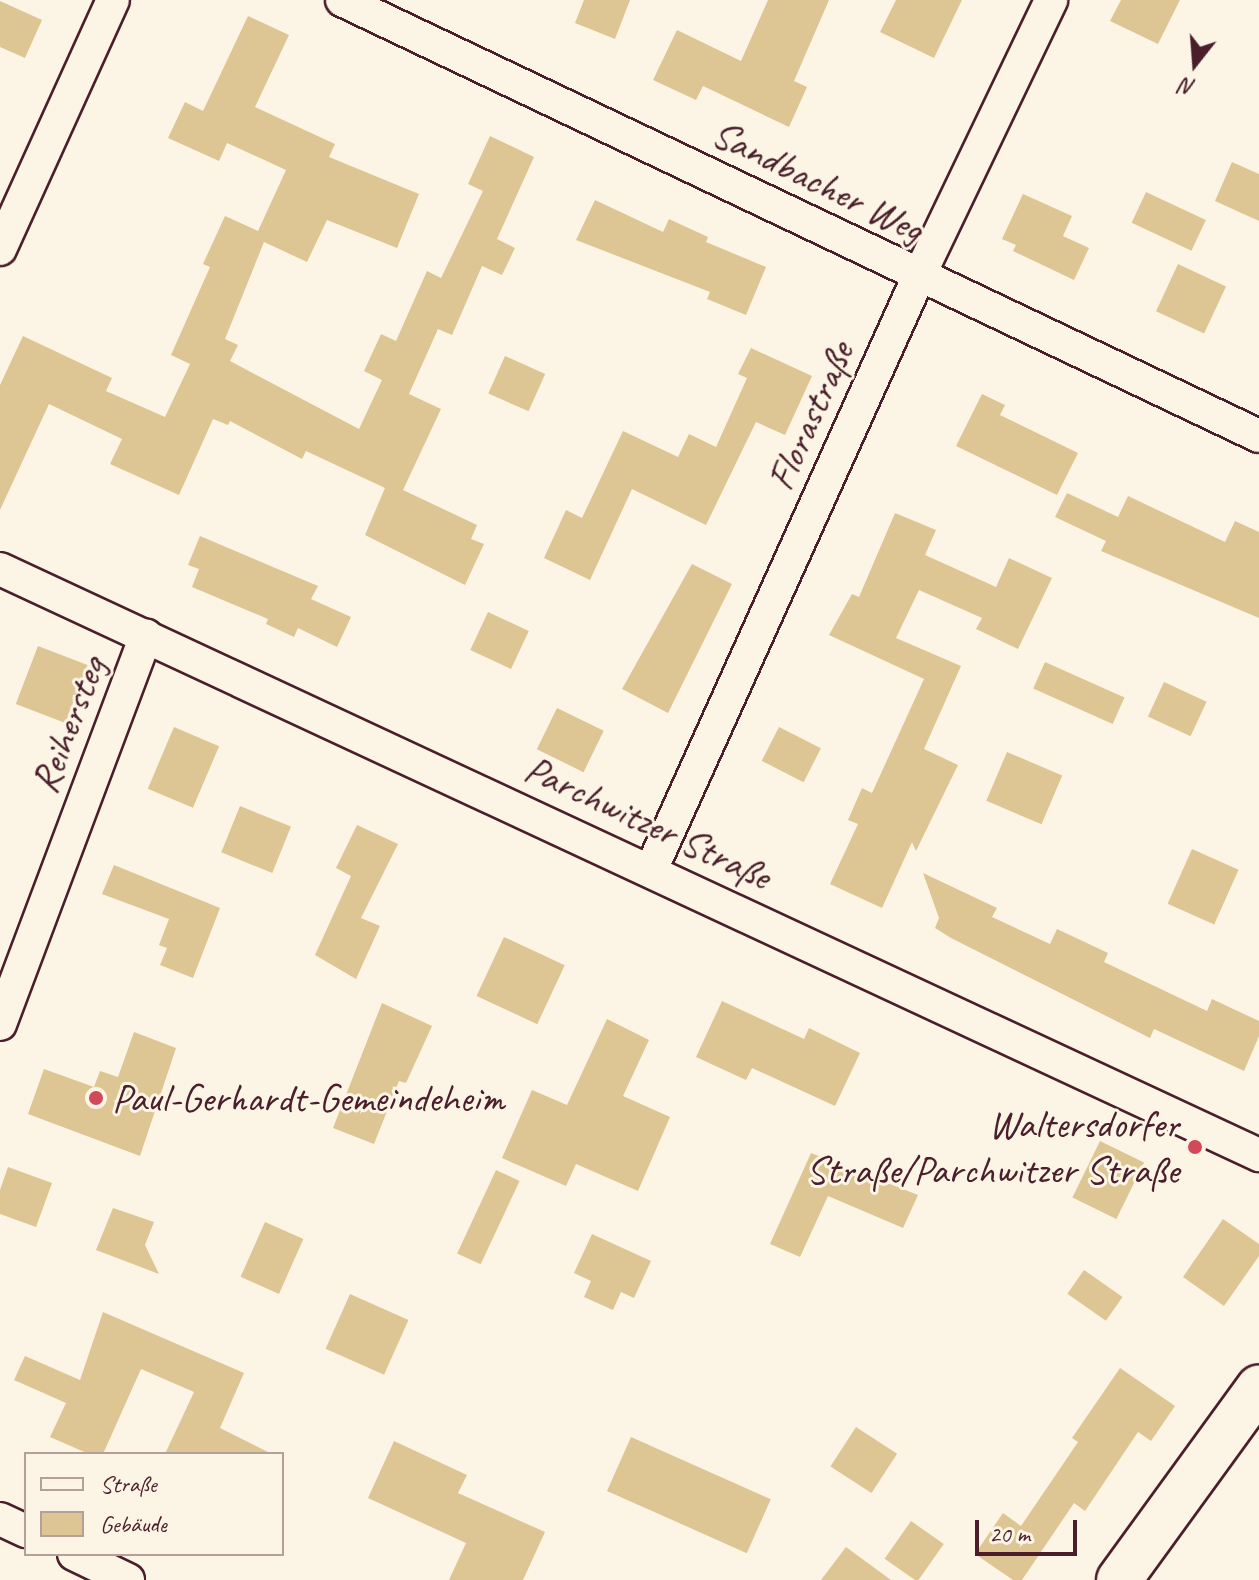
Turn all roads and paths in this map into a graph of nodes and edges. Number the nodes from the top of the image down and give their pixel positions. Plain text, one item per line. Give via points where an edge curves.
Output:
1 (113, 0) edge
2 (342, 0) edge
3 (1051, 0) edge
4 (0, 249) edge
5 (919, 276) junction
6 (1259, 436) edge
7 (0, 569) edge
8 (146, 636) junction
9 (651, 870) junction
10 (0, 1024) edge
11 (1259, 1155) edge
12 (1259, 1387) edge
13 (0, 1519) edge
14 (24, 1530) edge
15 (78, 1556) edge
16 (128, 1580) edge
17 (1119, 1580) edge

1 - 4 street
2 - 5 street, Sandbacher Weg
3 - 5 street, Florastraße
5 - 6 street, Sandbacher Weg
5 - 9 street, Florastraße
7 - 8 street, Parchwitzer Straße
8 - 9 street, Parchwitzer Straße
8 - 10 street, Reihersteg
9 - 11 street, Parchwitzer Straße
12 - 17 street
13 - 14 street
15 - 16 street

